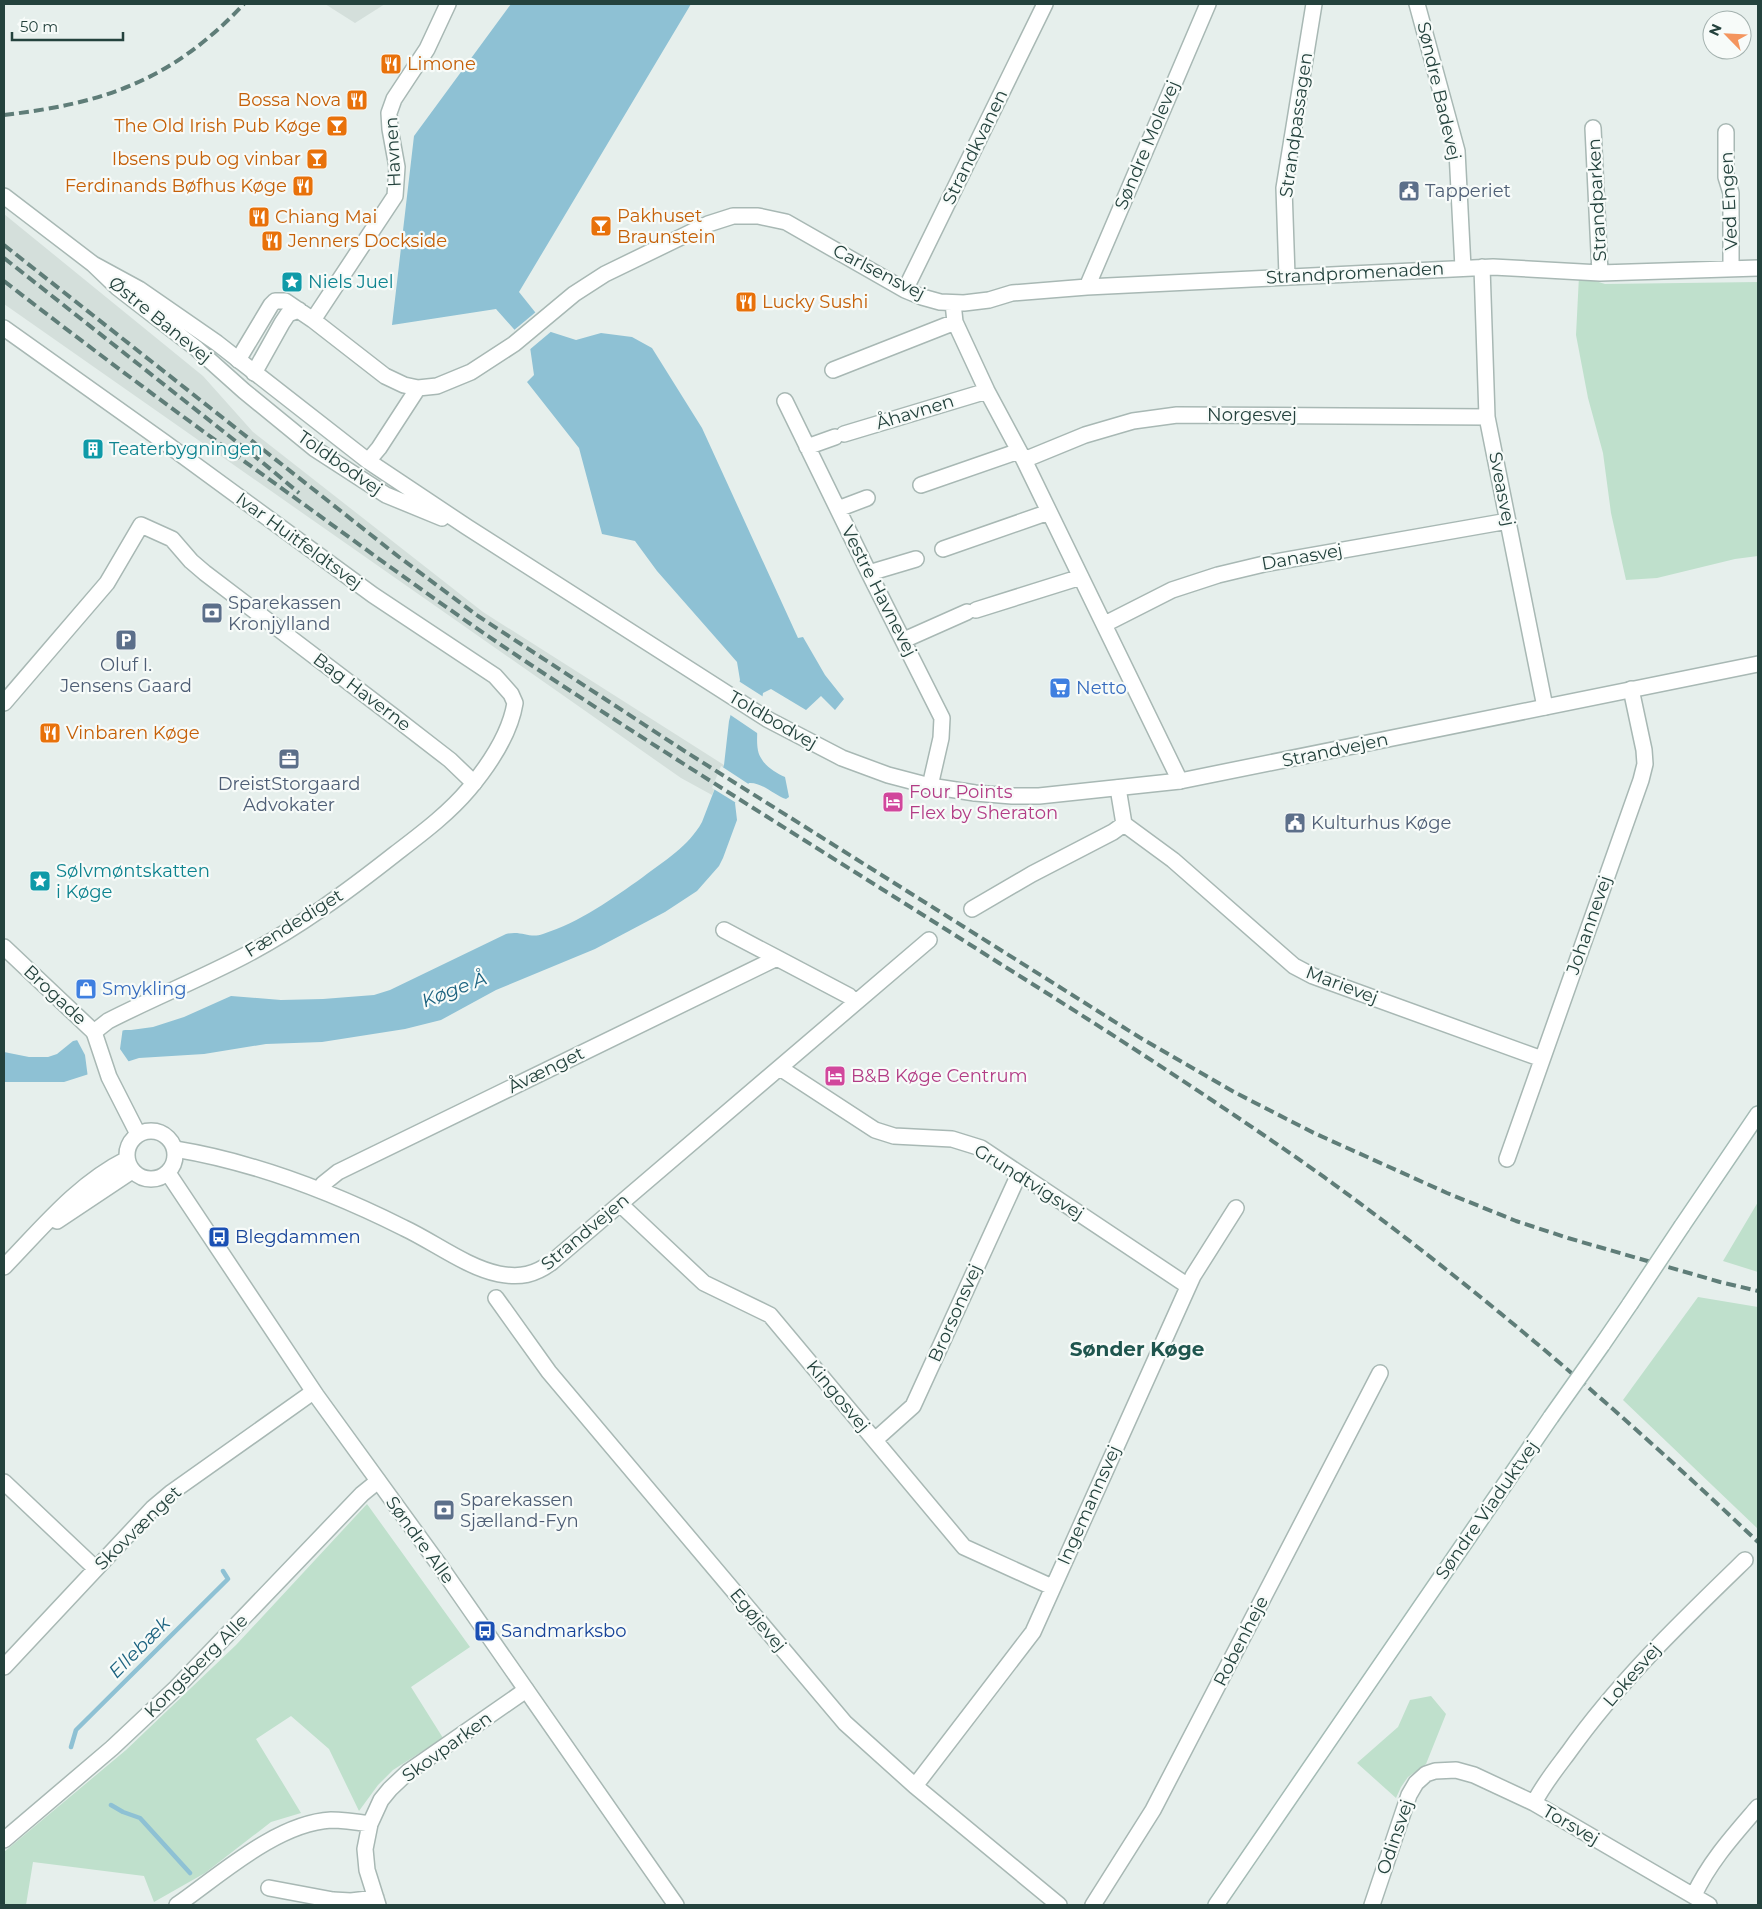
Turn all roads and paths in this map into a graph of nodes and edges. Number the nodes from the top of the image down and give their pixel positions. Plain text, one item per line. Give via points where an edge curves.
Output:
1 (448, 4) edge
2 (1045, 4) edge
3 (1208, 4) edge
4 (1314, 4) edge
5 (1417, 4) edge
6 (1593, 128) dead end
7 (1726, 132) dead end
8 (4, 196) edge
9 (93, 264) junction
10 (1482, 267) junction
11 (1463, 268) junction
12 (1758, 268) edge
13 (1731, 269) junction
14 (1600, 273) junction
15 (1287, 276) junction
16 (1087, 287) junction
17 (905, 290) junction
18 (953, 303) junction
19 (299, 310) junction
20 (313, 320) junction
21 (955, 322) junction
22 (4, 328) edge
23 (238, 360) junction
24 (833, 370) dead end
25 (254, 373) junction
26 (228, 376) junction
27 (418, 388) junction
28 (244, 391) junction
29 (986, 391) junction
30 (785, 401) dead end
31 (1487, 417) junction
32 (807, 446) junction
33 (1022, 456) junction
34 (368, 461) junction
35 (921, 485) dead end
36 (867, 498) dead end
37 (838, 509) junction
38 (1049, 512) junction
39 (1508, 521) junction
40 (467, 527) junction
41 (943, 549) dead end
42 (916, 559) dead end
43 (869, 573) junction
44 (1081, 577) junction
45 (1105, 624) junction
46 (904, 640) junction
47 (1758, 664) edge
48 (1631, 689) junction
49 (4, 703) edge
50 (1545, 707) junction
51 (1180, 781) junction
52 (474, 783) junction
53 (930, 786) junction
54 (1118, 788) junction
55 (1124, 824) junction
56 (972, 909) dead end
57 (724, 930) dead end
58 (929, 940) dead end
59 (4, 947) edge
60 (777, 958) junction
61 (855, 1002) junction
62 (94, 1032) junction
63 (1542, 1059) junction
64 (780, 1068) junction
65 (1758, 1114) edge
66 (138, 1134) junction
67 (175, 1149) junction
68 (1507, 1159) dead end
69 (130, 1165) junction
70 (168, 1173) junction
71 (1019, 1174) junction
72 (320, 1190) junction
73 (620, 1204) junction
74 (1236, 1208) dead end
75 (4, 1267) edge
76 (1188, 1286) junction
77 (496, 1298) dead end
78 (1380, 1373) dead end
79 (313, 1392) junction
80 (875, 1440) junction
81 (378, 1481) junction
82 (4, 1482) edge
83 (1745, 1560) dead end
84 (96, 1568) junction
85 (1052, 1587) junction
86 (4, 1666) edge
87 (526, 1690) junction
88 (1426, 1774) joint
89 (916, 1786) junction
90 (1534, 1803) junction
91 (1758, 1807) edge
92 (370, 1824) junction
93 (4, 1840) edge
94 (270, 1888) dead end
95 (1694, 1895) junction
96 (377, 1902) edge
97 (177, 1905) edge
98 (676, 1905) edge
99 (1059, 1905) edge
100 (1093, 1905) edge
101 (1216, 1905) edge
102 (1372, 1905) edge
103 (1709, 1905) edge

1 - 20 street, Havnen via 427,50 394,99 389,113 397,167 395,196
2 - 17 street, Strandkvanen
3 - 16 street, Søndre Molevej
4 - 15 street, Strandpassagen via 1284,188
5 - 11 street, Søndre Badevej via 1456,151
6 - 14 street, Strandparken
7 - 13 street, Ved Engen via 1726,177 1731,193
8 - 9 street, Østre Banevej
9 - 23 street, Østre Banevej via 140,289
9 - 26 street, Østre Banevej via 118,288
10 - 11 street, Strandpromenaden
10 - 14 street, Strandpromenaden
10 - 31 street, Sveasvej
11 - 15 street, Strandpromenaden
12 - 13 street, Strandpromenaden
13 - 14 street, Strandpromenaden
15 - 16 street, Strandpromenaden
16 - 18 street, Strandpromenaden via 1012,293 989,300
17 - 18 street, Carlsensvej
17 - 27 street, Carlsensvej via 786,222 758,216 733,216 708,224 604,274 574,294 514,344 472,372 437,386
18 - 21 street
19 - 20 street
19 - 23 street via 285,301 275,301
19 - 25 street via 288,314 282,322
20 - 27 street via 385,376
21 - 24 street
21 - 29 street
22 - 52 street, Ivar Huitfeldtsvej via 373,596 495,676 511,694 514,712 490,760
23 - 25 street, Toldbodvej
23 - 26 street
25 - 28 street
25 - 34 street, Toldbodvej
26 - 28 street, Toldbodvej
27 - 34 street
28 - 40 street, Toldbodvej via 315,449 386,496
29 - 32 street, Åhavnen
29 - 33 street
30 - 32 street, Vestre Havnevej
31 - 33 street, Norgesvej via 1177,415 1125,423
31 - 39 street, Sveasvej
32 - 37 street, Vestre Havnevej
33 - 35 street
33 - 38 street
34 - 40 street, Toldbodvej
36 - 37 street
37 - 43 street, Vestre Havnevej
38 - 41 street
38 - 44 street
39 - 45 street, Danasvej via 1218,575 1172,590
39 - 50 street, Sveasvej
40 - 53 street, Toldbodvej via 767,719 842,758
42 - 43 street
43 - 46 street, Vestre Havnevej
44 - 45 street
44 - 46 street via 972,611
45 - 51 street
46 - 53 street, Vestre Havnevej via 942,718
47 - 48 street, Strandvejen
48 - 50 street, Strandvejen
48 - 63 street, Johannevej via 1644,750 1641,780
49 - 52 street, Bag Haverne via 106,583 141,525 172,539 204,572 450,760
50 - 51 street, Strandvejen
51 - 54 street, Strandvejen
52 - 62 street, Fændediget via 452,807 414,839 298,925 245,955 108,1021
53 - 54 street, Toldbodvej via 1012,796
54 - 55 street
55 - 56 street
55 - 63 street, Marievej via 1173,860 1294,966 1313,976
57 - 60 street
58 - 61 street, Strandvejen
59 - 62 street, Brogade
60 - 61 street
60 - 72 street, Åvænget via 338,1172
61 - 64 street, Strandvejen
62 - 66 street, Brogade via 108,1074
63 - 68 street, Johannevej
64 - 71 street, Grundtvigsvej via 874,1130 894,1136 952,1139 981,1148
64 - 73 street, Strandvejen
65 - 101 street, Søndre Viaduktvej, bridge
66 - 67 street via 160,1132 167,1136
66 - 69 street via 129,1145
67 - 70 street via 175,1162
67 - 72 street, Strandvejen via 207,1154
69 - 70 street via 139,1176 154,1180
69 - 75 street via 35,1236
70 - 79 street, Søndre Alle
71 - 76 street, Grundtvigsvej
71 - 80 street, Brorsonsvej via 913,1406
72 - 73 street, Strandvejen via 403,1227 483,1270 509,1276 538,1272
73 - 80 street, Kingosvej via 704,1283 770,1315
74 - 76 street, Ingemannsvej
76 - 85 street, Ingemannsvej
77 - 89 street, Egøjevej via 549,1372 845,1723
78 - 100 street, Robenheje via 1153,1810
79 - 81 street, Søndre Alle
79 - 84 street, Skovvænget via 172,1492
80 - 85 street, Kingosvej via 964,1547
81 - 87 street, Søndre Alle
81 - 93 street, Kongsberg Alle via 176,1688 112,1748
82 - 84 street
83 - 90 street, Lokesvej via 1636,1668 1582,1734
84 - 86 street, Skovvænget
85 - 89 street, Ingemannsvej via 1033,1632
87 - 92 street, Skovparken via 408,1772 381,1800
87 - 98 street, Søndre Alle
88 - 90 street, Torsvej via 1443,1769 1456,1770
88 - 102 street, Odinsvej via 1409,1795
89 - 99 street, Egøjevej
90 - 95 street, Torsvej
91 - 95 street via 1722,1848 1702,1876
92 - 96 street, Skovparken via 365,1850 367,1870
92 - 97 street via 330,1820 300,1826 228,1868
94 - 96 street, Skovparken via 332,1900
95 - 103 street, Torsvej

